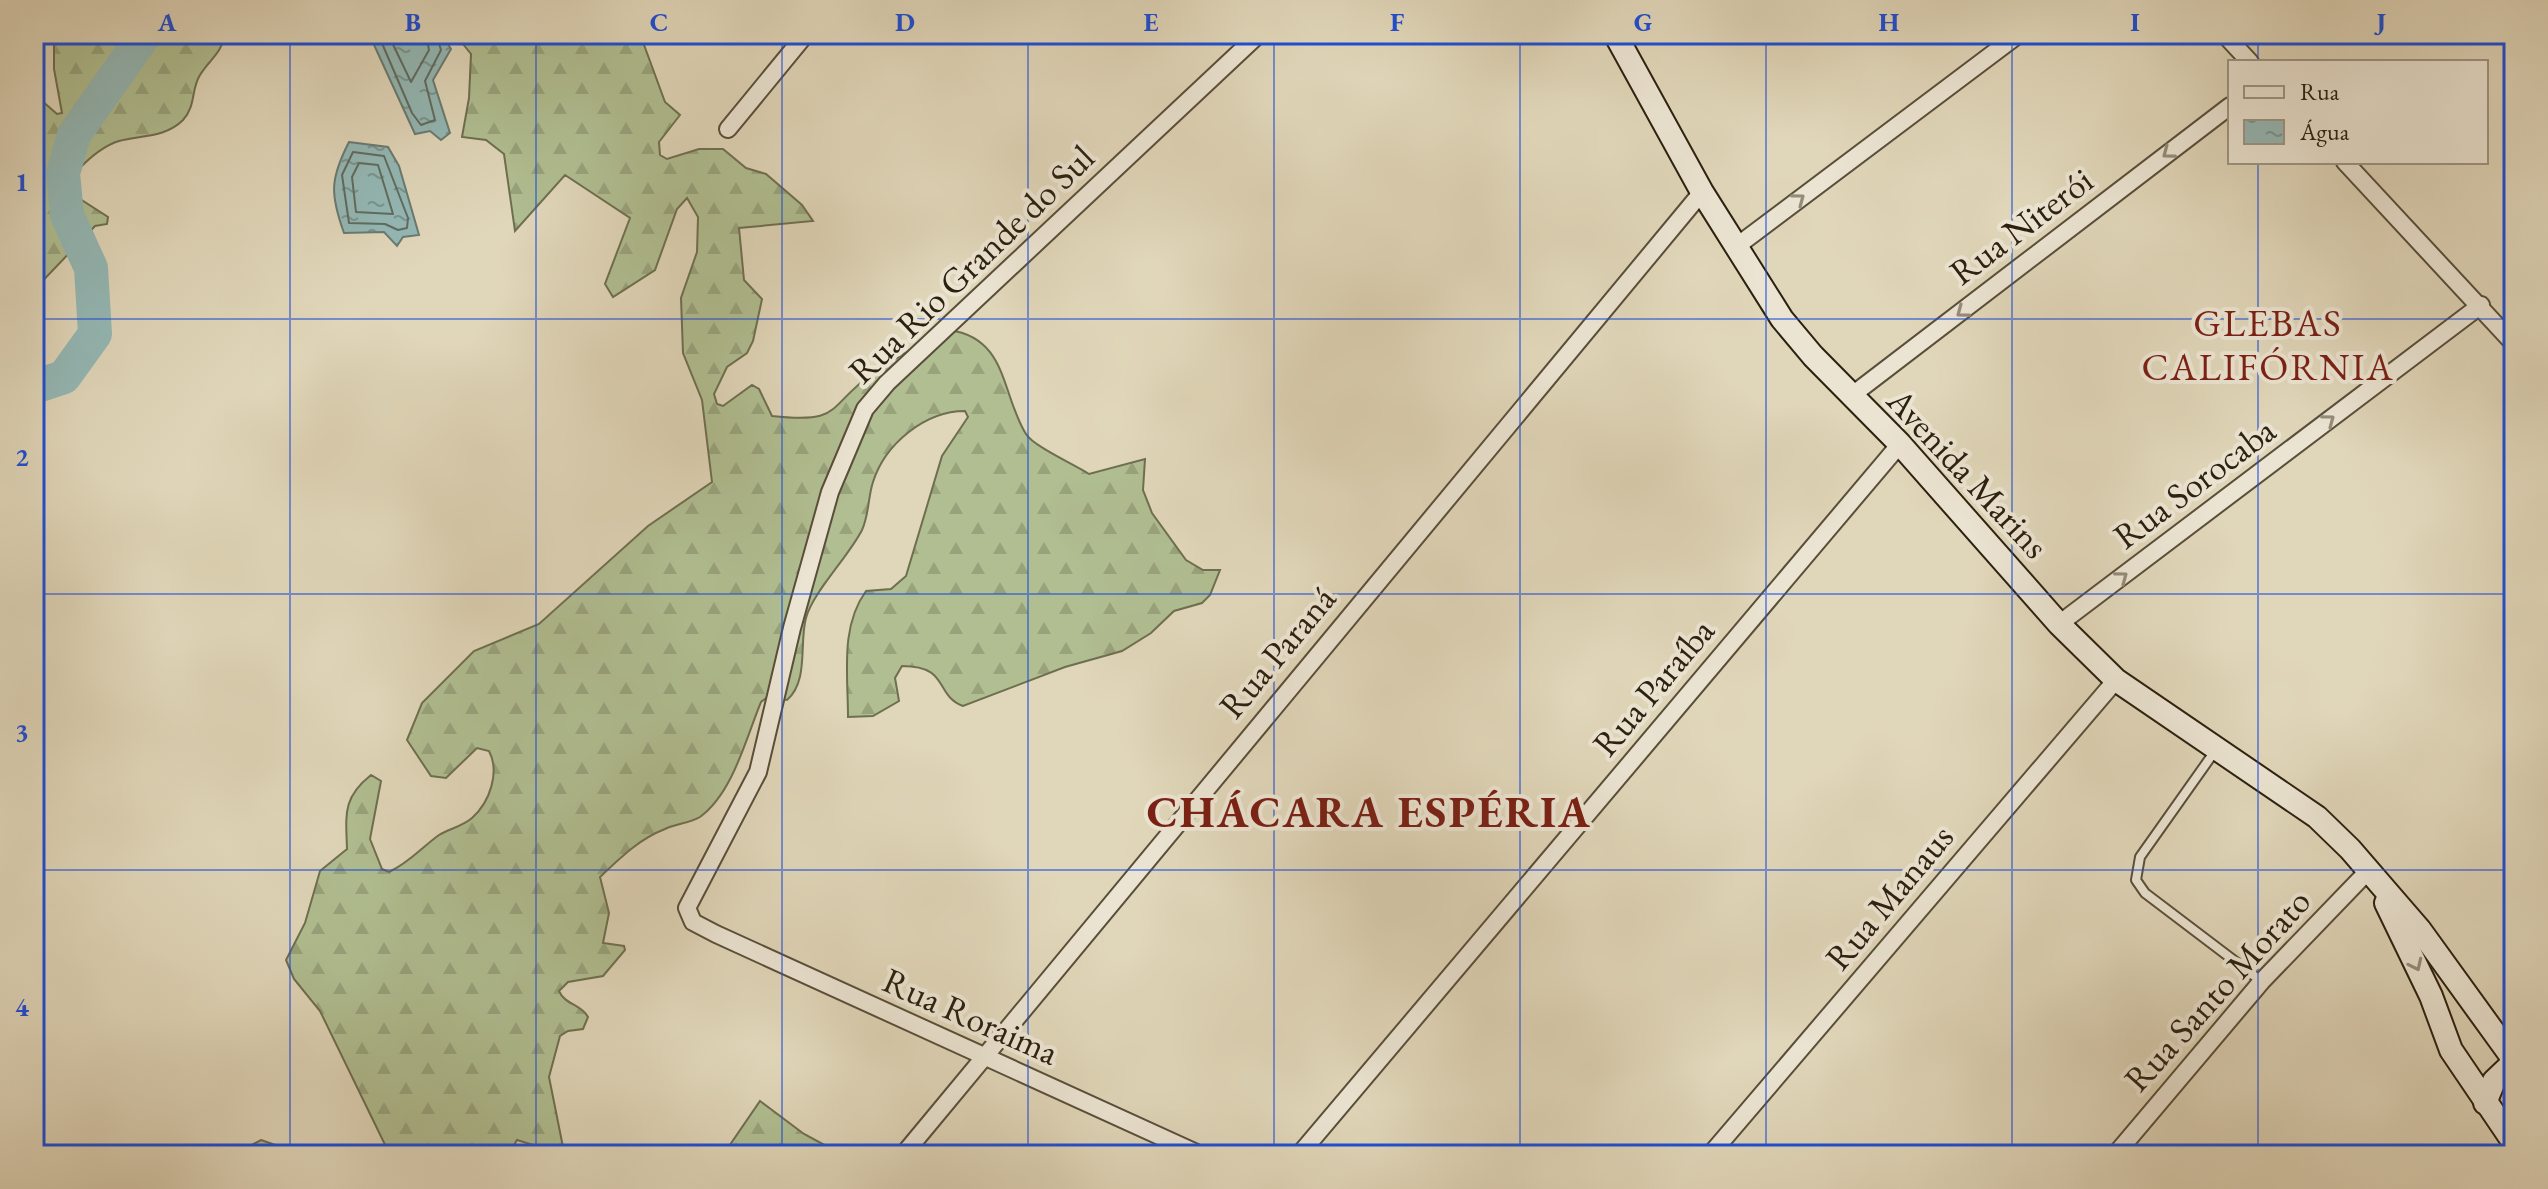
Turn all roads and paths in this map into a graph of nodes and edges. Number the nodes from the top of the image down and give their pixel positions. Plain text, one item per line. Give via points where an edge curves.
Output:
1 (806, 34) edge
2 (1259, 34) edge
3 (1615, 34) edge
4 (2019, 34) edge
5 (2224, 34) edge
6 (2248, 60) edge
7 (2228, 108) edge
8 (728, 129) dead end
9 (2347, 164) edge
10 (1702, 192) junction
11 (1737, 246) junction
12 (2481, 305) junction
13 (2514, 344) edge
14 (1851, 396) junction
15 (1900, 444) junction
16 (2059, 624) junction
17 (2116, 680) junction
18 (2217, 748) junction
19 (2369, 870) junction
20 (716, 934) joint
21 (2262, 981) junction
22 (982, 1057) junction
23 (2514, 1061) edge
24 (2485, 1103) junction
25 (2514, 1143) edge
26 (903, 1155) edge
27 (1201, 1155) edge
28 (1299, 1155) edge
29 (1710, 1155) edge
30 (2115, 1155) edge

1 - 8 street
2 - 20 street, Rua Rio Grande do Sul via 865,409 830,492 758,772 687,908 693,922
3 - 10 street, Avenida Marins
11 -> 4 street
5 - 6 street
7 -> 14 street, Rua Niterói
9 - 12 street
10 - 11 street, Avenida Marins
10 - 22 street, Rua Paraná
11 - 14 street, Avenida Marins via 1782,319
12 - 13 street
16 -> 12 street, Rua Sorocaba
14 - 15 street, Avenida Marins
15 - 16 street, Avenida Marins
15 - 28 street, Rua Paraíba
16 - 17 street, Avenida Marins
17 - 18 street, Avenida Marins
17 - 29 street, Rua Manaus
18 - 19 street, Avenida Marins via 2317,817
18 - 21 lane via 2140,857 2136,880 2145,893
19 - 21 street, Rua Santo Morato
19 - 23 street via 2477,1005
19 -> 24 street via 2431,996 2451,1050
20 - 22 street, Rua Roraima
21 - 30 street, Rua Santo Morato
22 - 26 street, Rua Paraná
22 - 27 street, Rua Roraima
23 - 24 street via 2494,1081
24 - 25 street

